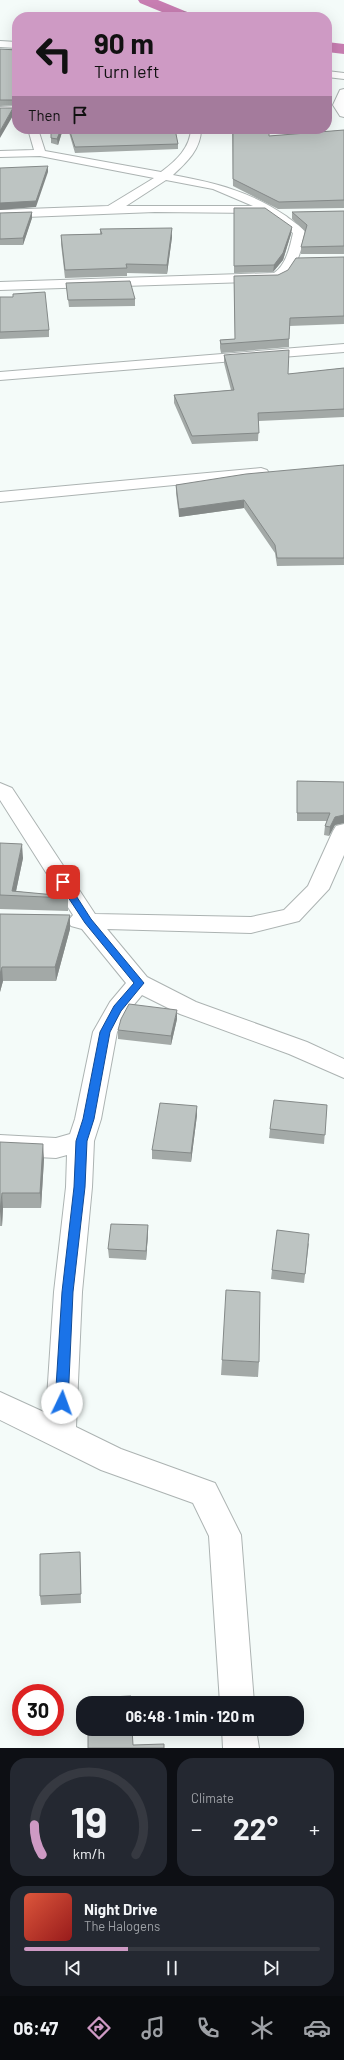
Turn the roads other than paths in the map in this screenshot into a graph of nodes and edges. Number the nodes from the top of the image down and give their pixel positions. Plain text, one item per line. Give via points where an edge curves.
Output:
1 (0, 44) edge
2 (12, 45) edge
3 (332, 75) edge
4 (344, 76) edge
5 (344, 92) edge
6 (12, 109) edge
7 (0, 110) edge
8 (344, 114) edge
9 (34, 134) edge
10 (196, 134) edge
11 (40, 153) junction
12 (0, 154) edge
13 (161, 177) junction
14 (106, 209) junction
15 (272, 213) junction
16 (0, 214) edge
17 (298, 214) edge
18 (305, 259) edge
19 (289, 260) junction
20 (0, 286) edge
21 (344, 348) edge
22 (0, 376) edge
23 (274, 472) edge
24 (0, 497) edge
25 (0, 789) edge
26 (344, 831) edge
27 (56, 920) edge
28 (88, 921) junction
29 (139, 983) junction
30 (344, 1069) edge
31 (81, 1141) junction
32 (0, 1145) edge
33 (0, 1406) edge
34 (60, 1435) junction
35 (237, 1696) edge
36 (240, 1736) edge
37 (241, 1748) edge

1 - 2 street
3 - 4 street
5 - 8 street via 338,105
6 - 7 street
9 - 11 street
10 - 13 street via 195,143
11 - 12 street
11 - 13 street
13 - 14 street via 123,203
13 - 15 street via 228,190
14 - 15 street via 222,208
14 - 16 street via 87,212
15 - 17 street
15 - 19 street via 299,232 296,248
18 - 19 street
19 - 20 street via 286,270 277,277
21 - 22 street
23 - 24 street
25 - 28 street via 5,792
26 - 28 street via 318,889 291,916 251,925
27 - 28 street
28 - 29 street
29 - 30 street via 188,1008 298,1048
29 - 31 street via 118,1008 105,1032 88,1119
31 - 32 street via 56,1148
31 - 34 street via 68,1292
33 - 34 street
34 - 35 street via 112,1460 204,1493 225,1535
36 - 37 street

